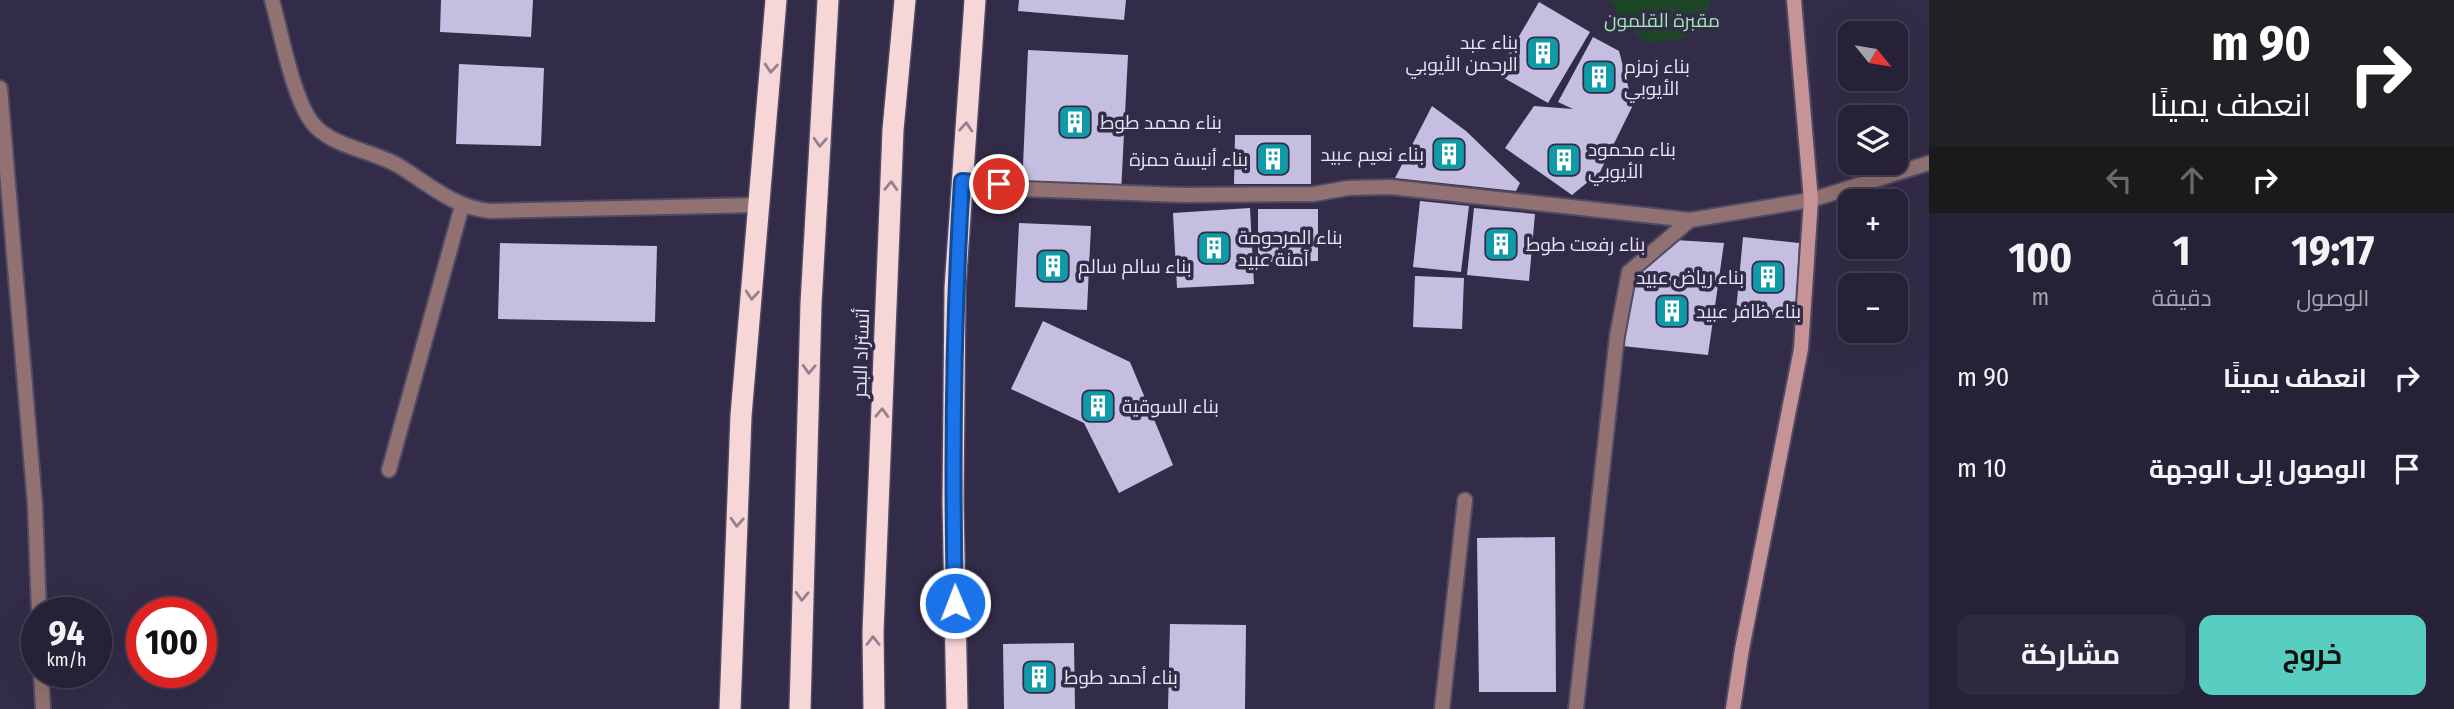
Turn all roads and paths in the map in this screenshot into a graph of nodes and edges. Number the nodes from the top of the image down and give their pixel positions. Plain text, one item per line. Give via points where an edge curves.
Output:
1 (272, 0) edge
2 (776, 0) edge
3 (828, 0) edge
4 (905, 0) edge
5 (975, 0) edge
6 (1794, 0) edge
7 (0, 88) edge
8 (1929, 163) edge
9 (962, 181) junction
10 (1811, 200) junction
11 (759, 205) junction
12 (462, 206) junction
13 (1690, 220) junction
14 (389, 470) dead end
15 (1465, 500) dead end
16 (38, 597) edge
17 (42, 688) edge
18 (43, 709) edge
19 (730, 709) edge
20 (800, 709) edge
21 (874, 709) edge
22 (957, 709) edge
23 (1442, 709) edge
24 (1576, 709) edge
25 (1733, 709) edge

1 - 12 street via 302,108 316,128 397,165
2 -> 11 highway
3 -> 20 highway via 811,304
21 -> 4 highway, أتستراد البحر via 873,632 893,130
9 -> 5 highway
6 - 10 street
7 - 16 street
8 - 10 street
9 - 13 street via 1022,189 1184,195 1314,194 1390,187
9 - 22 highway via 953,435
10 - 13 street
10 - 25 street via 1801,349
11 - 12 street via 490,211
11 -> 19 highway via 741,415
12 - 14 street
13 - 24 street via 1629,272
15 - 23 street
17 - 18 street

